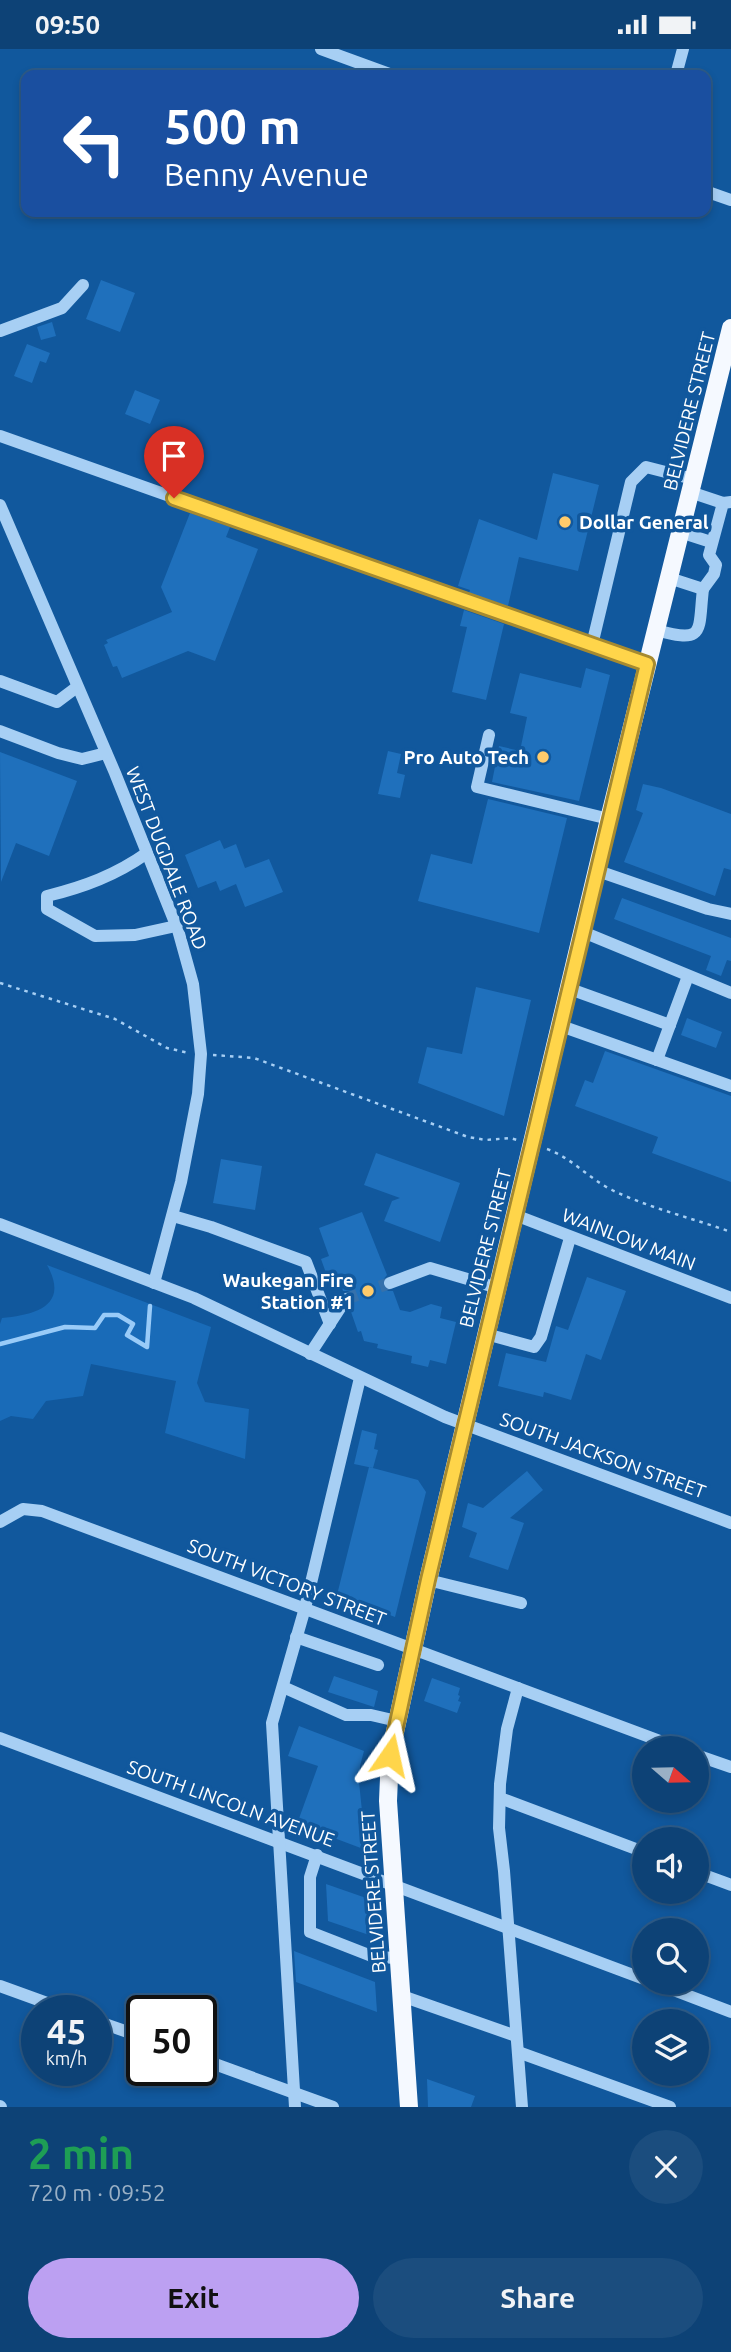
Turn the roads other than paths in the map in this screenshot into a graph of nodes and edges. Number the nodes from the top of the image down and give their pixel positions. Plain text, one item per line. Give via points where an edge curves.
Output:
1 (321, 49) edge
2 (683, 49) edge
3 (378, 70) edge
4 (677, 70) edge
5 (711, 193) edge
6 (731, 200) edge
7 (83, 285) dead end
8 (731, 328) edge
9 (0, 331) edge
10 (728, 356) edge
11 (0, 436) edge
12 (692, 486) junction
13 (727, 502) edge
14 (0, 505) edge
15 (680, 532) junction
16 (711, 542) junction
17 (669, 578) junction
18 (703, 589) junction
19 (656, 630) junction
20 (593, 645) junction
21 (647, 664) junction
22 (0, 681) edge
23 (77, 687) junction
24 (0, 731) edge
25 (489, 735) dead end
26 (106, 753) junction
27 (609, 819) junction
28 (147, 853) junction
29 (598, 871) junction
30 (731, 914) edge
31 (176, 926) junction
32 (583, 932) junction
33 (688, 976) junction
34 (570, 989) junction
35 (731, 993) edge
36 (670, 1025) junction
37 (561, 1026) junction
38 (657, 1061) junction
39 (731, 1086) edge
40 (173, 1216) junction
41 (514, 1216) junction
42 (0, 1224) edge
43 (570, 1238) junction
44 (154, 1283) junction
45 (390, 1283) tunnel mouth
46 (498, 1288) junction
47 (731, 1298) edge
48 (346, 1299) tunnel mouth
49 (330, 1324) junction
50 (486, 1334) junction
51 (310, 1354) junction
52 (360, 1378) junction
53 (465, 1425) junction
54 (0, 1522) edge
55 (731, 1523) edge
56 (428, 1580) junction
57 (521, 1603) dead end
58 (305, 1608) junction
59 (296, 1637) junction
60 (414, 1649) junction
61 (378, 1665) dead end
62 (283, 1687) junction
63 (518, 1689) junction
64 (397, 1721) junction
65 (647, 1736) edge
66 (0, 1738) edge
67 (709, 1759) edge
68 (731, 1767) edge
69 (500, 1798) junction
70 (278, 1841) junction
71 (632, 1848) edge
72 (317, 1855) junction
73 (709, 1877) edge
74 (394, 1884) junction
75 (731, 1885) edge
76 (507, 1927) junction
77 (398, 1958) junction
78 (632, 1974) edge
79 (0, 1986) edge
80 (25, 1995) edge
81 (686, 1995) edge
82 (402, 1996) junction
83 (731, 2012) edge
84 (516, 2036) junction
85 (518, 2052) junction
86 (217, 2065) edge
87 (294, 2093) junction
88 (295, 2107) edge
89 (333, 2107) edge
90 (409, 2107) edge
91 (522, 2107) edge
92 (670, 2107) edge

1 - 3 street
2 - 4 street
5 - 6 street
7 - 9 street via 62,308
8 - 10 main road, BELVIDERE STREET
10 - 12 main road, BELVIDERE STREET
11 - 20 street
12 - 13 street
12 - 15 main road, BELVIDERE STREET
12 - 20 street via 646,467 631,482
13 - 16 street
14 - 23 street, WEST DUGDALE ROAD
15 - 16 street
15 - 17 main road, BELVIDERE STREET
16 - 18 street via 709,555 716,565
17 - 18 street
17 - 19 main road, BELVIDERE STREET
18 - 19 street via 700,625 694,633 682,638
19 - 21 main road, BELVIDERE STREET
20 - 21 street
21 - 27 main road, BELVIDERE STREET
22 - 23 street via 57,702
23 - 26 street, WEST DUGDALE ROAD
24 - 26 street via 82,759
25 - 27 street via 477,787
26 - 28 street, WEST DUGDALE ROAD
27 - 29 main road, BELVIDERE STREET
28 - 31 street, WEST DUGDALE ROAD
28 - 31 street via 82,888 47,896 47,909 95,936 135,935
29 - 30 street
29 - 32 main road, BELVIDERE STREET
31 - 40 street, WEST DUGDALE ROAD via 193,983 201,1054 191,1133
32 - 33 street
32 - 34 main road, BELVIDERE STREET
33 - 35 street
33 - 36 street
34 - 36 street
34 - 37 main road, BELVIDERE STREET
36 - 38 street
37 - 38 street
37 - 41 main road, BELVIDERE STREET
38 - 39 street
40 - 44 street, WEST DUGDALE ROAD
40 - 49 street via 306,1262
41 - 43 street, WAINLOW MAIN
41 - 46 main road, BELVIDERE STREET
42 - 44 street, SOUTH JACKSON STREET
43 - 47 street, WAINLOW MAIN
43 - 50 street via 541,1337 534,1347
44 - 51 street, SOUTH JACKSON STREET
45 - 46 street via 430,1268
46 - 50 main road, BELVIDERE STREET
48 - 49 street
49 - 51 street
50 - 53 main road, BELVIDERE STREET
51 - 52 street, SOUTH JACKSON STREET
52 - 53 street, SOUTH JACKSON STREET
52 - 58 street
53 - 55 street, SOUTH JACKSON STREET
53 - 56 main road, BELVIDERE STREET
54 - 58 street, SOUTH VICTORY STREET via 23,1510 42,1511
56 - 57 street
56 - 60 main road, BELVIDERE STREET
58 - 59 street
58 - 60 street, SOUTH VICTORY STREET
59 - 61 street
59 - 62 street
60 - 63 street, SOUTH VICTORY STREET
60 - 64 main road, BELVIDERE STREET
62 - 64 street via 346,1715
62 - 70 street via 272,1723
63 - 65 street, SOUTH VICTORY STREET
63 - 69 street via 507,1729
64 - 74 main road, BELVIDERE STREET via 387,1777
66 - 70 street, SOUTH LINCOLN AVENUE
67 - 68 street
69 - 71 street
69 - 76 street
70 - 72 street, SOUTH LINCOLN AVENUE
70 - 87 street
72 - 74 street, SOUTH LINCOLN AVENUE
72 - 77 street via 310,1877 310,1932 374,1957
73 - 75 street
74 - 76 street, SOUTH LINCOLN AVENUE
74 - 77 main road, BELVIDERE STREET
76 - 78 street, SOUTH LINCOLN AVENUE
76 - 84 street
77 - 82 main road, BELVIDERE STREET
79 - 80 street
81 - 83 street
82 - 84 street
82 - 90 main road, BELVIDERE STREET
84 - 85 street
85 - 91 street
85 - 92 street
86 - 87 street
87 - 88 street
87 - 89 street

